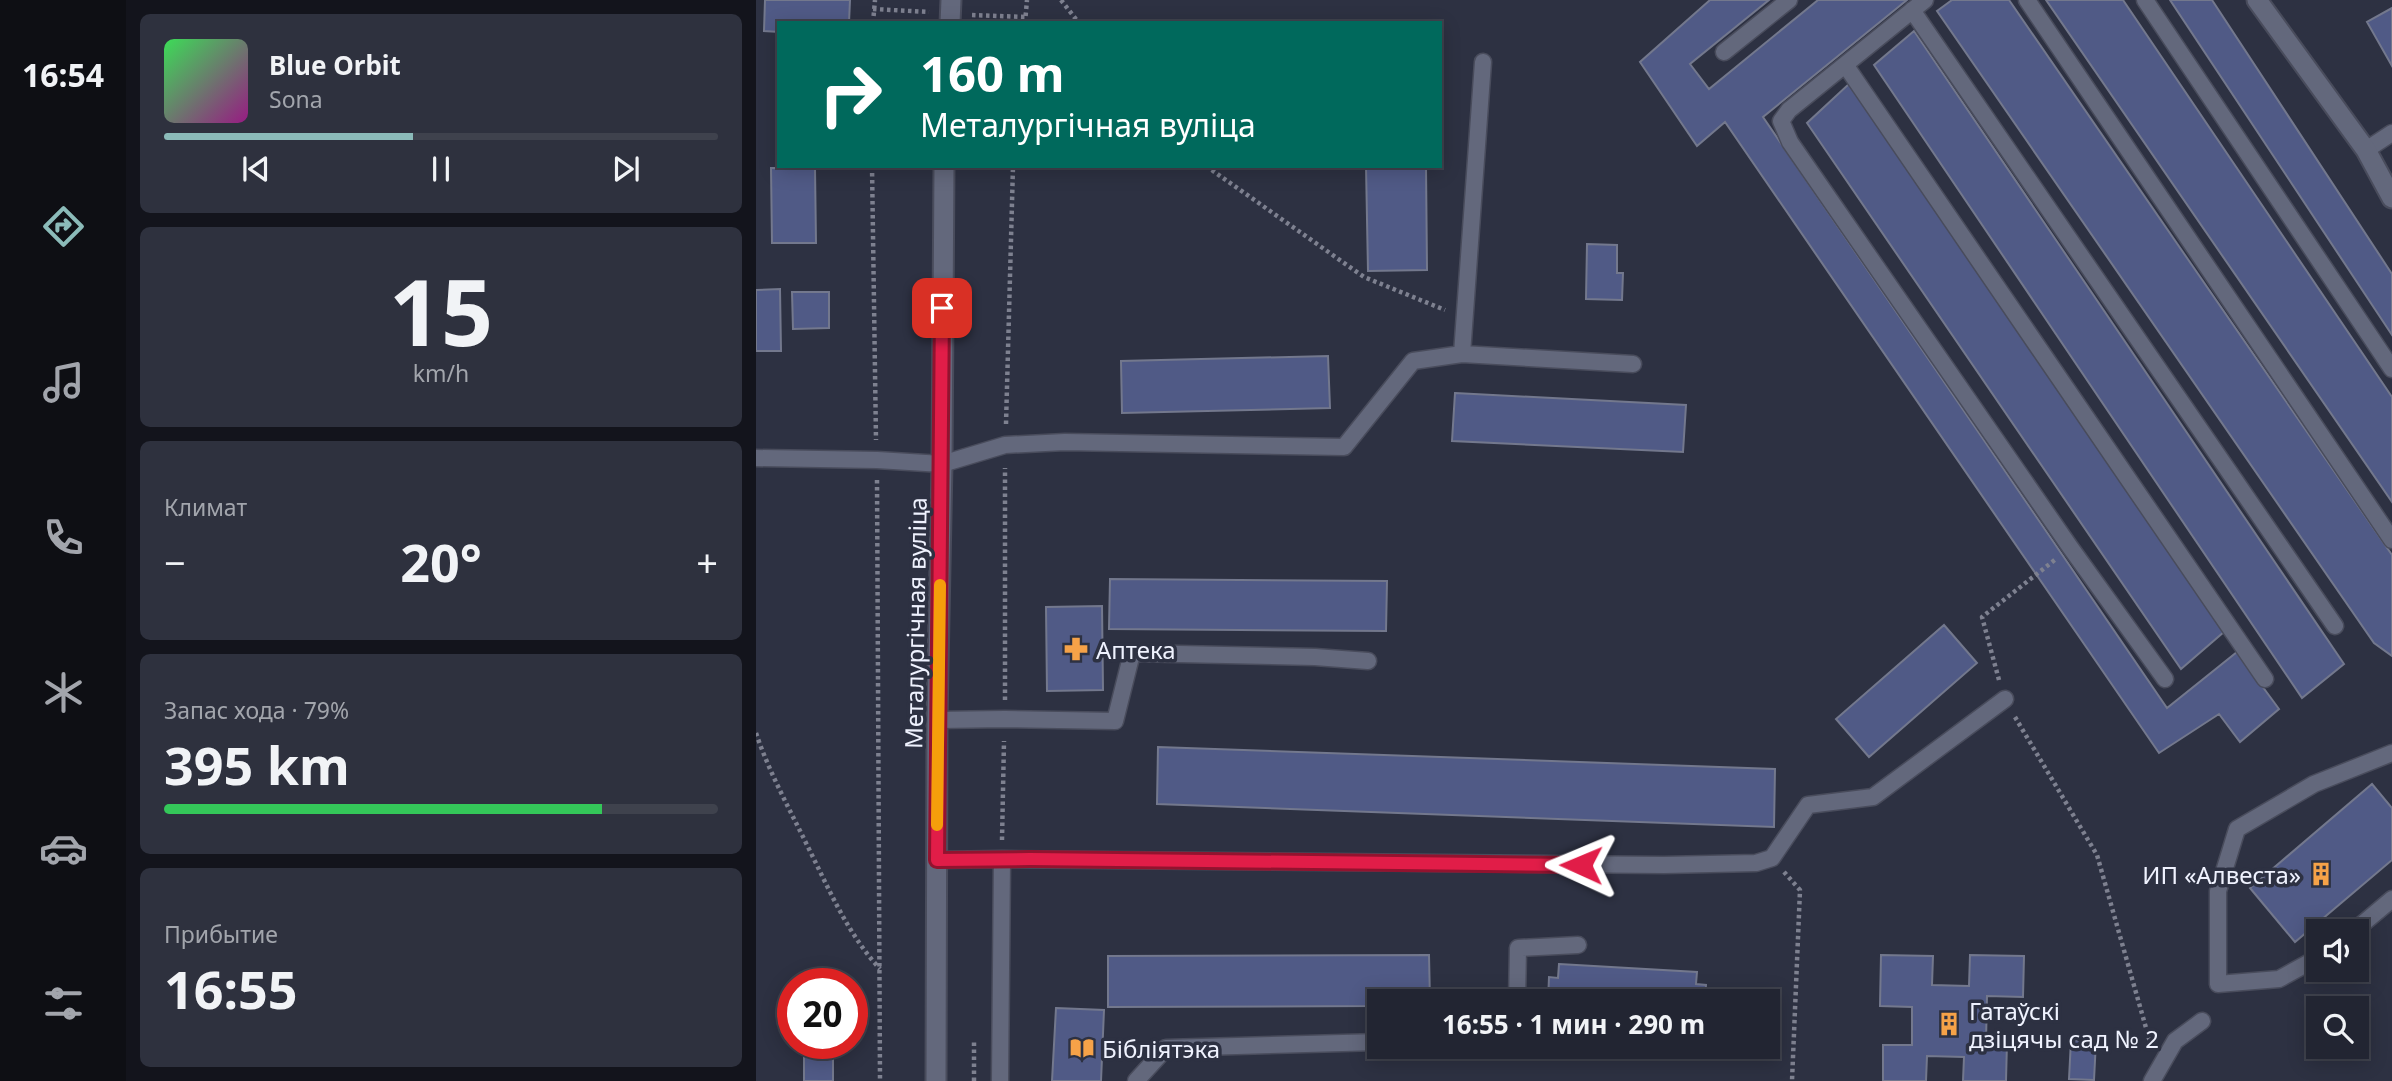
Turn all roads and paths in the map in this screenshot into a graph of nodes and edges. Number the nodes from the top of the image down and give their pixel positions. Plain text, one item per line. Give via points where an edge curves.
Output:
1 (875, 0) edge
2 (951, 0) edge
3 (1027, 0) edge
4 (1061, 0) edge
5 (1789, 0) edge
6 (2027, 0) edge
7 (2145, 0) edge
8 (2257, 0) edge
9 (1919, 5) edge
10 (873, 21) edge
11 (950, 21) edge
12 (1026, 21) edge
13 (1077, 21) edge
14 (1724, 52) dead end
15 (1483, 62) dead end
16 (1846, 66) junction
17 (2392, 133) edge
18 (2366, 150) junction
19 (873, 168) edge
20 (944, 168) edge
21 (1013, 168) edge
22 (1209, 168) edge
23 (2392, 198) edge
24 (1465, 318) junction
25 (1462, 354) junction
26 (1633, 364) dead end
27 (2392, 369) edge
28 (1005, 445) junction
29 (756, 458) edge
30 (877, 460) junction
31 (942, 464) junction
32 (2392, 540) edge
33 (2070, 547) junction
34 (2335, 626) dead end
35 (1368, 660) dead end
36 (2165, 679) dead end
37 (2264, 679) dead end
38 (2005, 699) junction
39 (1005, 719) junction
40 (937, 720) junction
41 (756, 733) edge
42 (2392, 753) edge
43 (1772, 858) junction
44 (1002, 859) junction
45 (937, 860) junction
46 (2392, 899) edge
47 (2368, 919) edge
48 (1578, 945) dead end
49 (2306, 964) edge
50 (880, 970) junction
51 (1517, 989) edge
52 (2202, 1021) dead end
53 (974, 1041) dead end
54 (1367, 1042) edge
55 (2155, 1075) edge
56 (880, 1081) edge
57 (936, 1081) edge
58 (974, 1081) edge
59 (1000, 1081) edge
60 (1136, 1081) edge
61 (1792, 1081) edge

1 - 10 path
2 - 11 street
3 - 12 path
4 - 13 path
5 - 14 lane
6 - 32 lane
7 - 27 lane
8 - 18 street
9 - 16 lane
9 - 34 lane
15 - 24 lane
16 - 33 lane via 1789,110 1781,121 1790,142
16 - 37 lane
17 - 18 lane
18 - 23 street
19 - 30 path
20 - 31 street, Металургічная вуліца
21 - 28 path
22 - 24 path via 1364,277
24 - 25 lane
25 - 26 lane
25 - 28 lane via 1413,361 1343,447
28 - 31 lane
28 - 39 path
29 - 30 lane
30 - 31 lane
30 - 50 path
31 - 40 street, Металургічная вуліца
33 - 36 lane
33 - 38 path via 1982,617
35 - 39 lane via 1132,653 1115,721
38 - 43 lane via 1873,797 1808,805
38 - 55 path via 2097,855
39 - 40 lane
39 - 44 path
40 - 45 street, Металургічная вуліца
41 - 50 path via 835,905
42 - 49 lane via 2314,783 2237,829 2218,891 2218,984 2279,979
43 - 44 lane via 1756,863 1664,865
43 - 61 path via 1800,890
44 - 45 lane
44 - 59 lane
45 - 57 street, Металургічная вуліца
46 - 47 lane
48 - 51 lane via 1518,948
50 - 56 path
52 - 55 lane via 2175,1041
53 - 58 path
54 - 60 lane via 1166,1048

